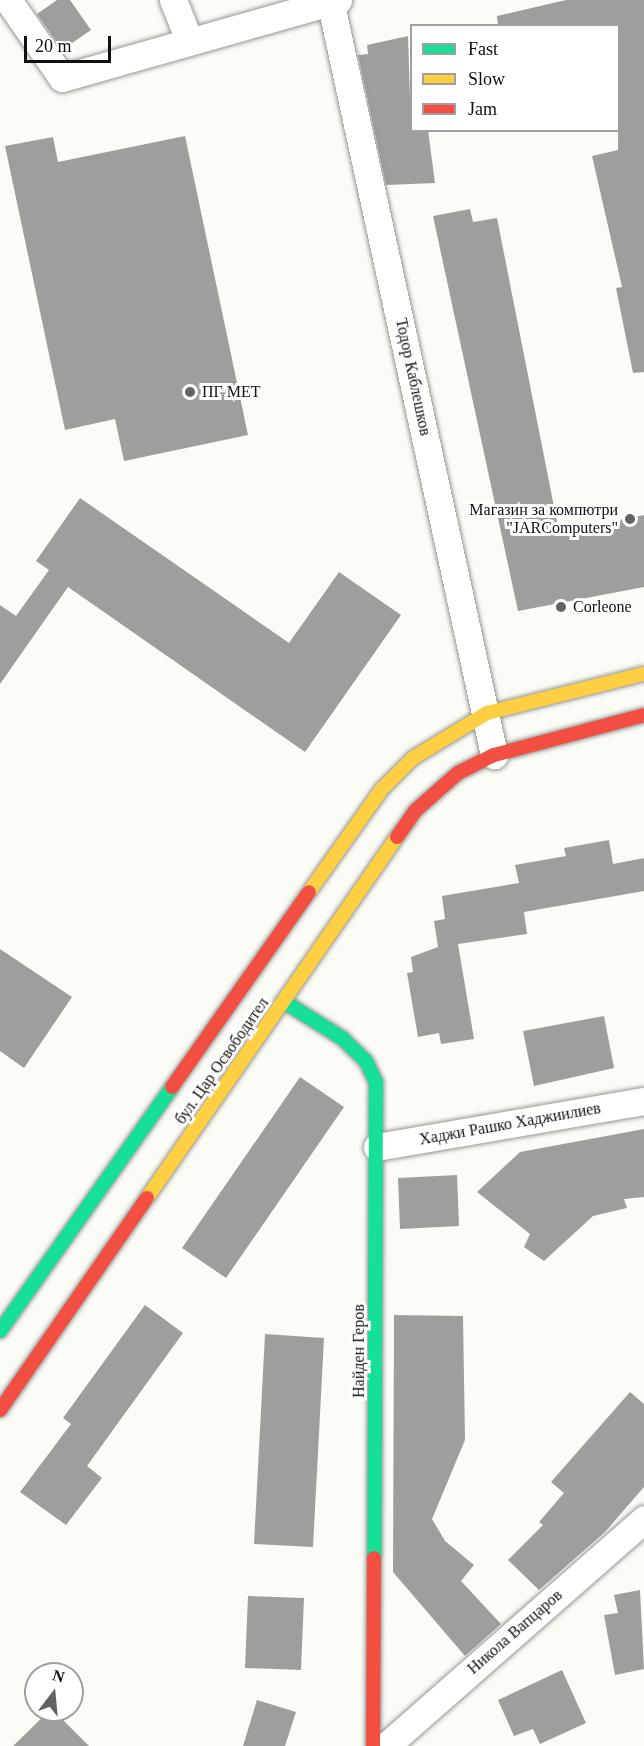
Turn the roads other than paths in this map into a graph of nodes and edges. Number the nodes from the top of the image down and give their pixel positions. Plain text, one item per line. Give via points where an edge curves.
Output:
1 (8, 0) edge
2 (173, 0) edge
3 (333, 1) edge
4 (189, 40) junction
5 (644, 674) edge
6 (487, 713) junction
7 (644, 715) edge
8 (494, 755) junction
9 (283, 1001) junction
10 (644, 1101) edge
11 (376, 1147) junction
12 (0, 1331) edge
13 (0, 1410) edge
14 (644, 1520) edge
15 (373, 1746) edge
16 (387, 1746) edge

1 - 4 street via 62,78
2 - 4 street
3 - 4 street
3 - 6 street, Тодор Каблешков
5 - 6 street, бул. Цар Освободител
6 - 8 street, Тодор Каблешков
6 - 12 street, бул. Цар Освободител via 413,758 382,789
7 - 8 street, бул. Цар Освободител
8 - 9 street, бул. Цар Освободител via 458,773 415,811
9 - 11 street, Найден Геров via 366,1060 376,1082
9 - 13 street, бул. Цар Освободител
10 - 11 street, Хаджи Рашко Хаджиилиев
11 - 15 street, Найден Геров
14 - 16 street, Никола Вапцаров

